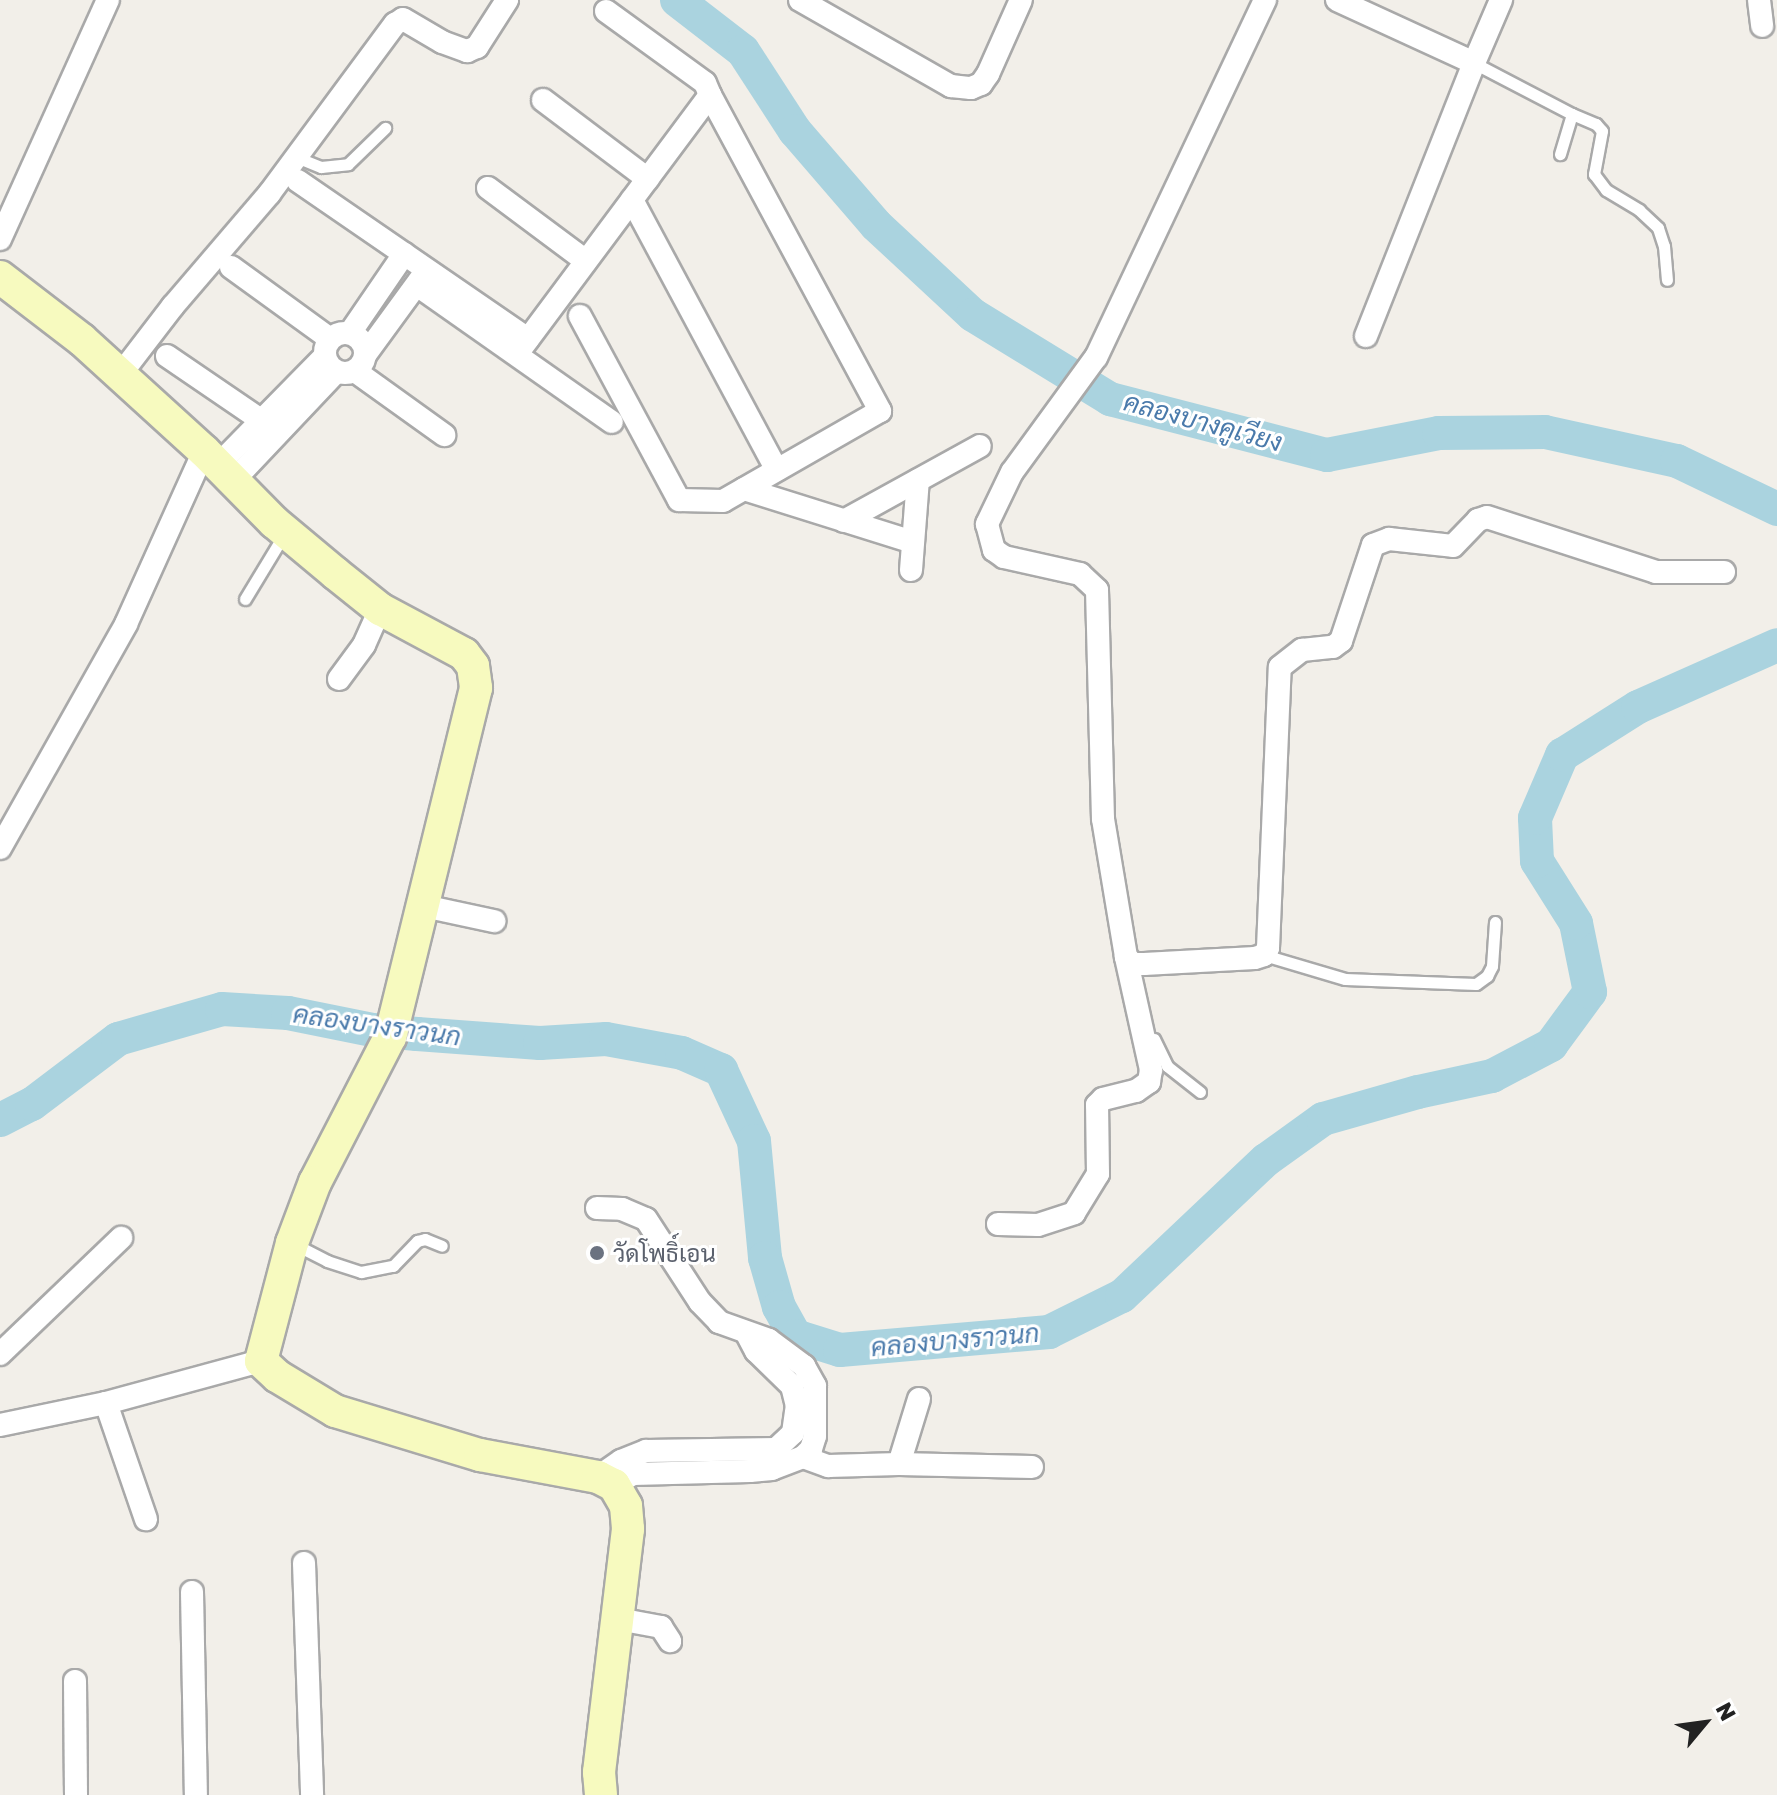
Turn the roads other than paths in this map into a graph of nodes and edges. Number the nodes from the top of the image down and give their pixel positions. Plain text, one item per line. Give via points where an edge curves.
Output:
1 (507, 0) edge
2 (800, 0) edge
3 (1021, 0) edge
4 (1265, 0) edge
5 (1337, 0) edge
6 (1501, 0) edge
7 (1759, 0) edge
8 (102, 2) edge
9 (606, 11) dead end
10 (1762, 26) dead end
11 (1474, 63) junction
12 (710, 95) junction
13 (543, 100) dead end
14 (1572, 114) junction
15 (385, 128) dead end
16 (1560, 154) dead end
17 (296, 157) junction
18 (648, 179) junction
19 (298, 181) dead end
20 (488, 188) dead end
21 (632, 200) junction
22 (0, 239) edge
23 (404, 254) junction
24 (586, 261) junction
25 (231, 267) dead end
26 (0, 277) edge
27 (422, 277) junction
28 (1667, 280) dead end
29 (580, 316) dead end
30 (1366, 336) dead end
31 (522, 347) junction
32 (343, 354) junction
33 (167, 356) dead end
34 (120, 375) junction
35 (612, 422) dead end
36 (270, 427) junction
37 (444, 435) dead end
38 (980, 446) dead end
39 (218, 466) junction
40 (777, 470) junction
41 (918, 480) junction
42 (744, 489) junction
43 (844, 521) junction
44 (286, 532) junction
45 (913, 542) junction
46 (911, 570) dead end
47 (1724, 572) dead end
48 (245, 599) dead end
49 (380, 609) junction
50 (339, 679) dead end
51 (0, 848) edge
52 (424, 906) junction
53 (494, 921) dead end
54 (1495, 922) dead end
55 (1264, 955) junction
56 (1126, 957) junction
57 (1136, 1003) junction
58 (1200, 1092) dead end
59 (597, 1208) dead end
60 (998, 1224) dead end
61 (121, 1238) dead end
62 (292, 1243) junction
63 (442, 1246) dead end
64 (746, 1332) junction
65 (0, 1354) edge
66 (261, 1361) junction
67 (919, 1399) dead end
68 (106, 1403) junction
69 (0, 1425) edge
70 (803, 1457) junction
71 (899, 1464) junction
72 (1032, 1467) dead end
73 (606, 1481) junction
74 (146, 1519) dead end
75 (304, 1563) dead end
76 (192, 1592) dead end
77 (618, 1619) junction
78 (670, 1641) dead end
79 (75, 1681) dead end
80 (76, 1795) edge
81 (196, 1795) edge
82 (312, 1795) edge
83 (601, 1795) edge

1 - 17 street via 477,47 467,51 403,19 395,24
2 - 3 street via 951,86 971,88 988,74
4 - 56 street via 1096,357 1012,472 987,524 994,550 1004,557 1080,574 1097,590 1103,819
5 - 11 street
6 - 11 street
7 - 10 street
8 - 22 street
9 - 12 street via 705,83
11 - 14 lane
11 - 30 street
12 - 18 street
12 - 40 street via 880,411
13 - 18 street
14 - 16 lane
14 - 28 lane via 1602,131 1594,174 1606,190 1658,228
15 - 17 lane via 348,164 321,167
17 - 34 street
18 - 21 street
19 - 23 street
20 - 24 street
21 - 24 street
21 - 40 street
23 - 27 street
23 - 32 street
24 - 31 street
25 - 32 street
26 - 34 street
27 - 31 street
27 - 32 street
29 - 42 street via 679,500 723,501
31 - 35 street
32 - 36 street
32 - 37 street
33 - 36 street
34 - 39 street
36 - 39 street
38 - 41 street
39 - 44 street
39 - 51 street
40 - 42 street
41 - 43 street
41 - 45 street
42 - 43 street
43 - 45 street
44 - 48 lane
44 - 49 street
45 - 46 street
47 - 55 street via 1656,572 1487,517 1453,546 1389,539 1373,545 1341,641 1333,647 1302,650 1280,667
49 - 50 street via 364,645
49 - 52 street via 464,654 473,666 476,688
52 - 53 street
52 - 62 street via 390,1037 315,1182
54 - 55 lane via 1492,966 1476,984 1345,979
55 - 56 street via 1144,964
56 - 57 street
57 - 58 lane via 1167,1066
57 - 60 street via 1149,1082 1097,1105 1098,1174 1074,1213 1038,1225
59 - 64 street via 622,1209 646,1219 700,1302 719,1322
61 - 65 street
62 - 63 lane via 361,1272 393,1266 417,1241
62 - 66 street
64 - 70 street via 769,1340 804,1366 815,1386 815,1436
64 - 73 street via 756,1351 792,1386 797,1406 793,1433 776,1449 646,1451 621,1461
66 - 68 street
66 - 73 street via 335,1411 375,1425 480,1455
67 - 71 street
68 - 69 street
68 - 74 street
70 - 71 street via 828,1466
70 - 73 street via 772,1469 633,1474
71 - 72 street
73 - 77 street via 626,1506 628,1529
75 - 82 street
76 - 81 street
77 - 78 street via 661,1627
77 - 83 street via 599,1772
79 - 80 street

